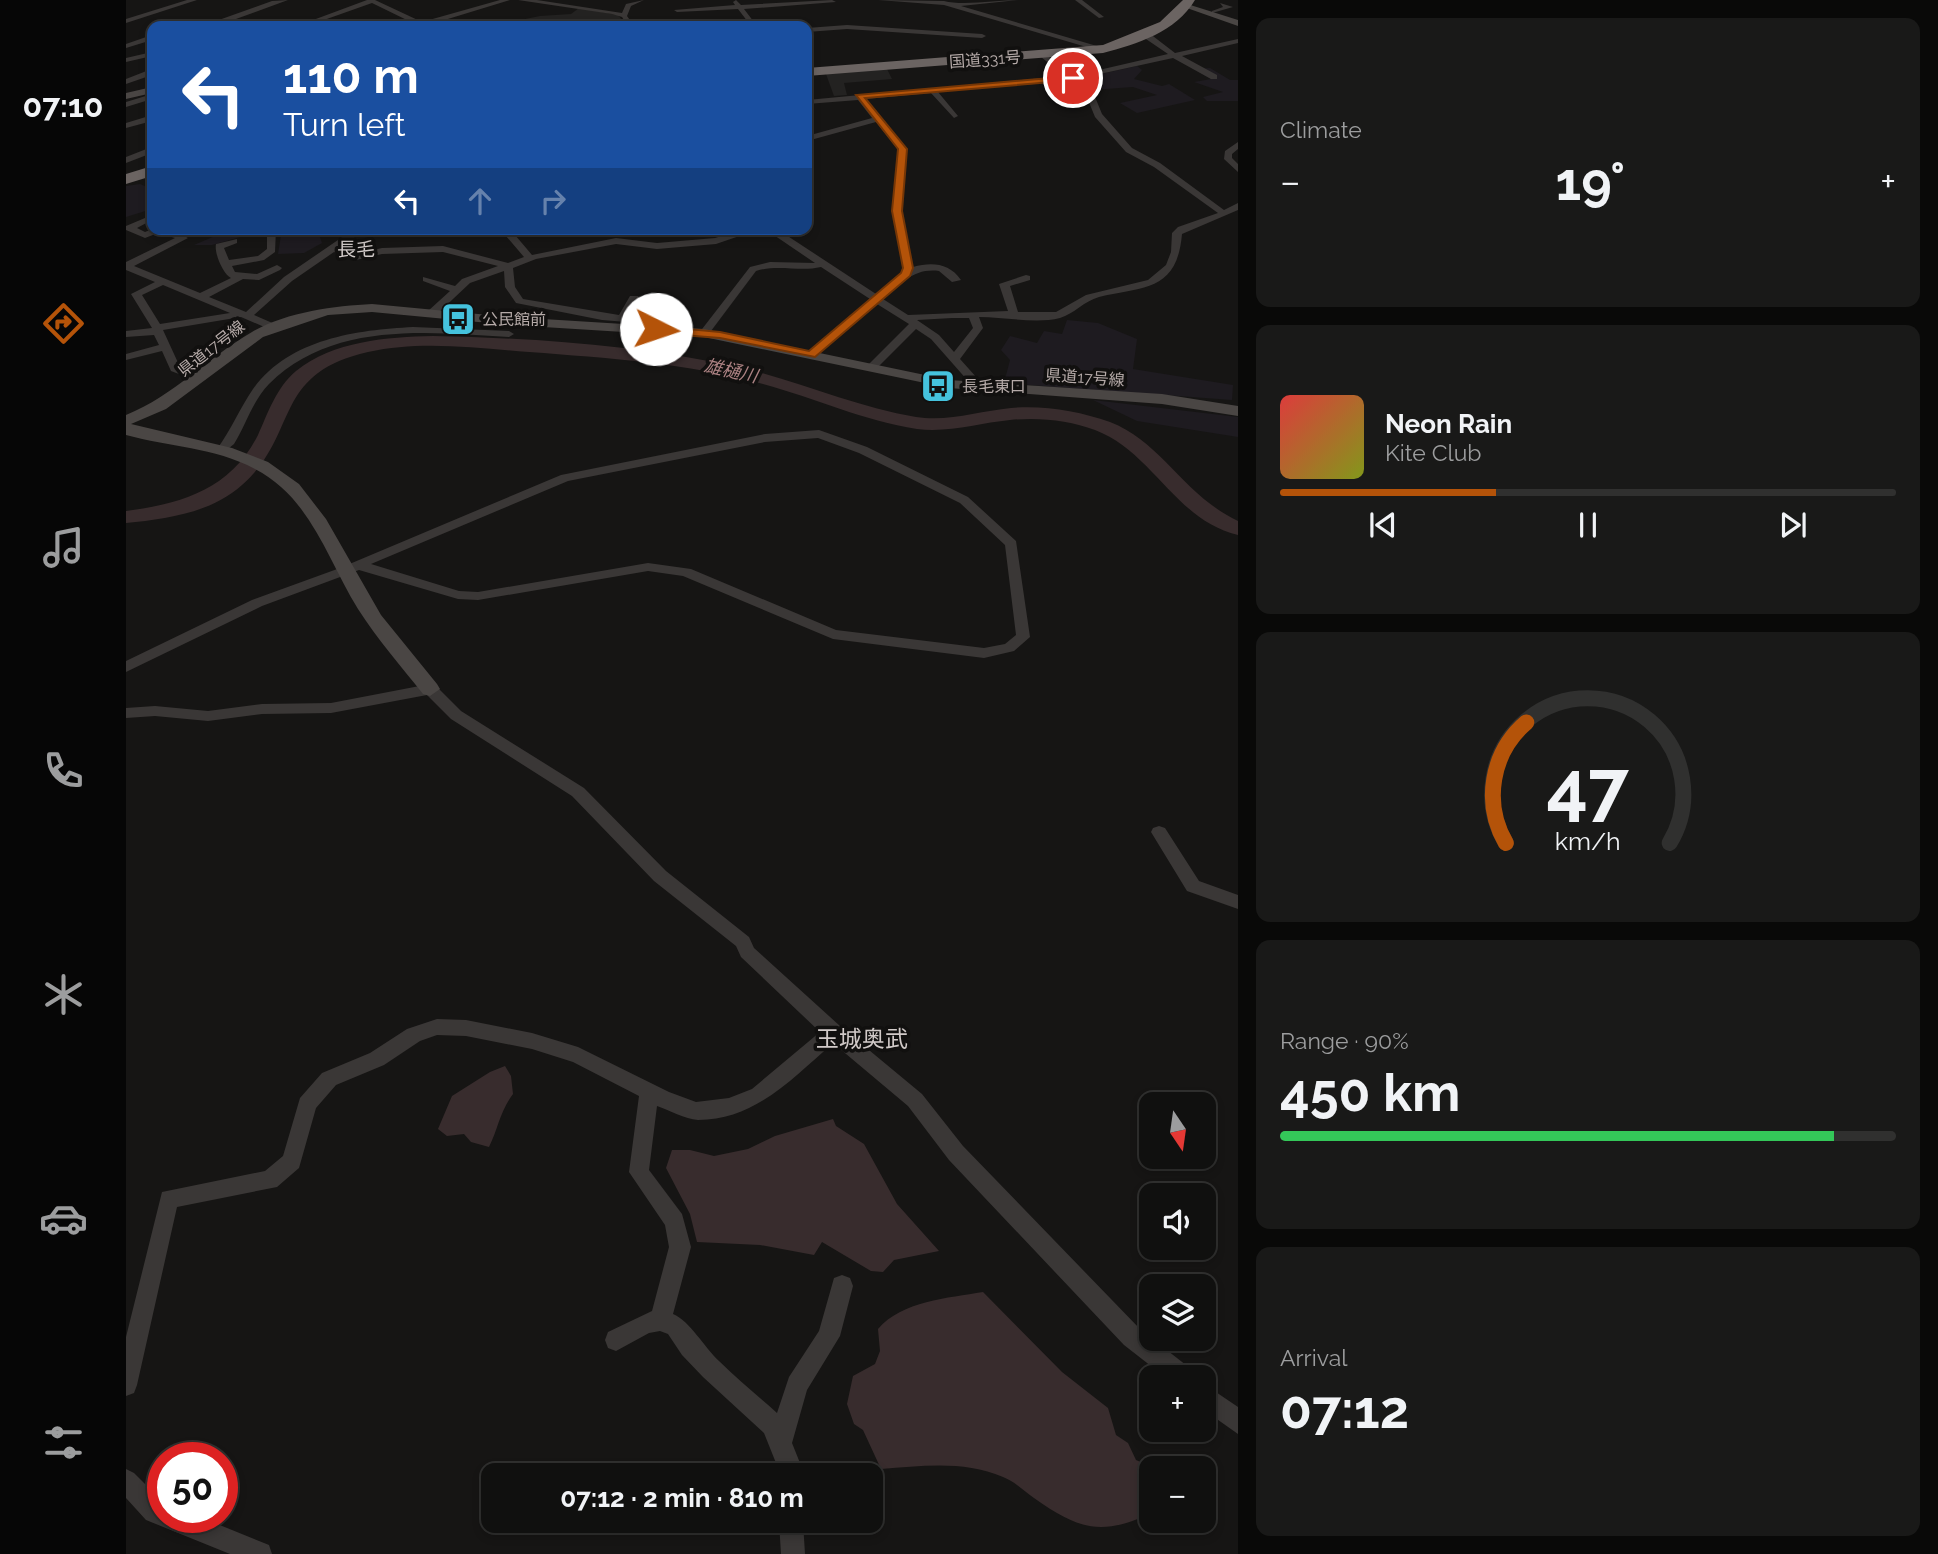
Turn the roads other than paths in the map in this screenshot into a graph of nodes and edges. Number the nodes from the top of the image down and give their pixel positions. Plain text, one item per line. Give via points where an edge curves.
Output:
1 (194, 0) edge
2 (285, 0) edge
3 (507, 0) edge
4 (521, 0) edge
5 (641, 0) edge
6 (735, 0) edge
7 (881, 0) edge
8 (1015, 0) edge
9 (1078, 0) edge
10 (371, 1) edge
11 (833, 2) dead end
12 (1186, 2) edge
13 (948, 3) edge
14 (1222, 4) dead end
15 (741, 8) junction
16 (677, 10) dead end
17 (1214, 12) junction
18 (624, 16) junction
19 (1101, 17) dead end
20 (232, 20) junction
21 (126, 21) edge
22 (228, 21) edge
23 (236, 21) edge
24 (317, 21) edge
25 (409, 21) edge
26 (436, 21) edge
27 (628, 21) edge
28 (750, 21) edge
29 (1238, 23) edge
30 (812, 30) edge
31 (130, 31) edge
32 (1146, 35) junction
33 (982, 36) dead end
34 (147, 37) edge
35 (147, 40) edge
36 (1238, 41) edge
37 (126, 46) edge
38 (1103, 49) junction
39 (147, 55) edge
40 (1044, 55) junction
41 (1175, 55) junction
42 (127, 60) edge
43 (147, 68) edge
44 (812, 72) edge
45 (126, 73) edge
46 (147, 73) edge
47 (1214, 77) dead end
48 (1073, 78) junction
49 (126, 82) edge
50 (147, 91) edge
51 (933, 91) junction
52 (126, 96) edge
53 (859, 96) junction
54 (147, 99) edge
55 (812, 101) edge
56 (126, 105) edge
57 (147, 110) edge
58 (127, 115) edge
59 (954, 116) dead end
60 (877, 119) junction
61 (131, 124) edge
62 (812, 138) edge
63 (1238, 145) edge
64 (147, 152) edge
65 (126, 160) edge
66 (147, 168) edge
67 (1238, 169) edge
68 (147, 171) edge
69 (126, 179) edge
70 (1238, 206) edge
71 (1223, 213) junction
72 (145, 221) dead end
73 (129, 231) edge
74 (147, 234) edge
75 (173, 235) edge
76 (272, 235) edge
77 (352, 235) edge
78 (510, 235) edge
79 (736, 235) edge
80 (779, 235) edge
81 (234, 241) dead end
82 (334, 248) junction
83 (530, 258) junction
84 (228, 263) junction
85 (822, 264) junction
86 (126, 266) edge
87 (212, 266) dead end
88 (508, 266) junction
89 (277, 268) dead end
90 (906, 272) junction
91 (239, 278) junction
92 (1026, 278) dead end
93 (427, 279) dead end
94 (956, 279) dead end
95 (164, 281) junction
96 (455, 289) junction
97 (202, 296) junction
98 (634, 298) dead end
99 (876, 300) junction
100 (432, 313) junction
101 (973, 314) junction
102 (1014, 314) junction
103 (244, 316) junction
104 (904, 318) junction
105 (622, 319) junction
106 (914, 325) junction
107 (273, 327) junction
108 (656, 329) junction
109 (157, 330) junction
110 (704, 333) junction
111 (126, 334) edge
112 (509, 334) dead end
113 (165, 347) junction
114 (811, 355) junction
115 (126, 357) edge
116 (954, 359) junction
117 (871, 368) junction
118 (200, 379) junction
119 (980, 388) junction
120 (1238, 411) edge
121 (126, 421) edge
122 (126, 428) edge
123 (223, 449) junction
124 (351, 568) junction
125 (126, 667) edge
126 (430, 689) junction
127 (126, 713) edge
128 (1159, 832) dead end
129 (1238, 901) edge
130 (833, 1032) junction
131 (649, 1091) junction
132 (842, 1286) dead end
133 (660, 1321) junction
134 (616, 1340) dead end
135 (1167, 1365) edge
136 (126, 1385) edge
137 (1216, 1405) edge
138 (1238, 1422) edge
139 (780, 1443) junction
140 (785, 1463) edge
141 (126, 1481) edge
142 (147, 1503) edge
143 (208, 1533) edge
144 (792, 1533) edge
145 (260, 1554) edge
146 (793, 1554) edge

1 - 21 street
2 - 20 street
3 - 26 street
4 - 18 street
5 - 18 street via 628,5
6 - 15 street
7 - 13 street
8 - 13 street
9 - 19 street
10 - 24 street
10 - 25 street
11 - 15 street
12 - 17 main road
12 - 32 highway, 国道331号
13 - 38 street
14 - 17 street via 1230,8
15 - 16 street
15 - 28 street
17 - 29 main road
18 - 27 street
20 - 22 street
20 - 23 street
30 - 33 street via 847,27
31 - 34 street
32 - 38 highway, 国道331号
32 - 41 street
35 - 37 street
36 - 41 street
38 - 40 highway, 国道331号
39 - 42 street
40 - 44 highway, 国道331号
40 - 48 street
41 - 47 street
41 - 48 street
43 - 45 street
46 - 49 street
48 - 51 street
48 - 71 street via 1090,94 1098,115 1123,145
50 - 52 main road
51 - 53 street
51 - 59 street
53 - 55 street
53 - 60 street
54 - 56 street
57 - 58 street
58 - 61 street
60 - 62 street
60 - 90 street via 902,149 897,211
63 - 67 street via 1228,153
64 - 65 street
65 - 66 street
68 - 69 highway
70 - 71 street
71 - 102 street via 1181,229 1165,273 1141,289 1093,296 1058,315
72 - 73 street
73 - 74 street
75 - 86 street via 183,238
76 - 84 street via 267,256
77 - 82 street
78 - 83 street
79 - 83 street via 657,246 616,241
80 - 85 street
81 - 84 street via 219,246
82 - 88 street via 356,257 382,251 443,249
82 - 103 street
83 - 88 street
84 - 87 street
84 - 91 street via 231,275
85 - 99 street
85 - 110 street via 752,269
86 - 95 street
88 - 96 street
88 - 105 street via 510,287 520,301
89 - 91 street via 259,277
90 - 94 street via 930,266 950,271
90 - 99 street
91 - 97 street
92 - 102 street via 1004,284
93 - 96 street
95 - 97 street
95 - 109 street via 136,294
96 - 100 street
97 - 103 street
98 - 105 street
99 - 104 street
99 - 114 street
100 - 107 main road, 県道17号線 via 348,309
100 - 108 main road, 県道17号線
101 - 102 street
101 - 104 street
101 - 116 street via 978,328
103 - 107 street
103 - 109 street
104 - 106 street
105 - 108 street via 656,321
106 - 116 street via 935,337
106 - 117 street
107 - 118 main road, 県道17号線 via 239,345
108 - 110 main road, 県道17号線
109 - 111 street
109 - 113 street
110 - 114 main road, 県道17号線
112 - 123 street via 408,329 325,345 267,379 237,435
113 - 115 street
113 - 118 street via 175,369
114 - 117 main road, 県道17号線
116 - 119 street
117 - 119 main road, 県道17号線
118 - 121 main road, 県道17号線 via 148,414
119 - 120 main road, 県道17号線 via 1162,399
122 - 123 main road
123 - 124 main road via 281,477 304,499
124 - 124 street via 565,478 765,438 819,434 863,450 964,500 1011,544 1023,637 1009,648 984,653 833,634 686,572 648,567 478,596
124 - 125 street via 257,603
124 - 126 main road via 367,610
126 - 127 street via 331,708 208,716
126 - 130 street via 456,715 578,792 660,876 743,942 747,952
128 - 129 street via 1194,886
130 - 131 street via 759,1095 730,1107 696,1111
130 - 135 street via 915,1100 956,1153 1132,1336
131 - 133 street via 639,1172 675,1222 680,1247
131 - 136 street via 578,1055 466,1028 437,1027 414,1035 377,1059 329,1079 307,1104 292,1160 270,1180 169,1199
132 - 139 street via 829,1336 797,1385
133 - 134 street via 646,1323
133 - 139 street via 676,1326 711,1369 773,1425
137 - 138 street
139 - 140 street
141 - 142 street
143 - 145 street
144 - 146 street

